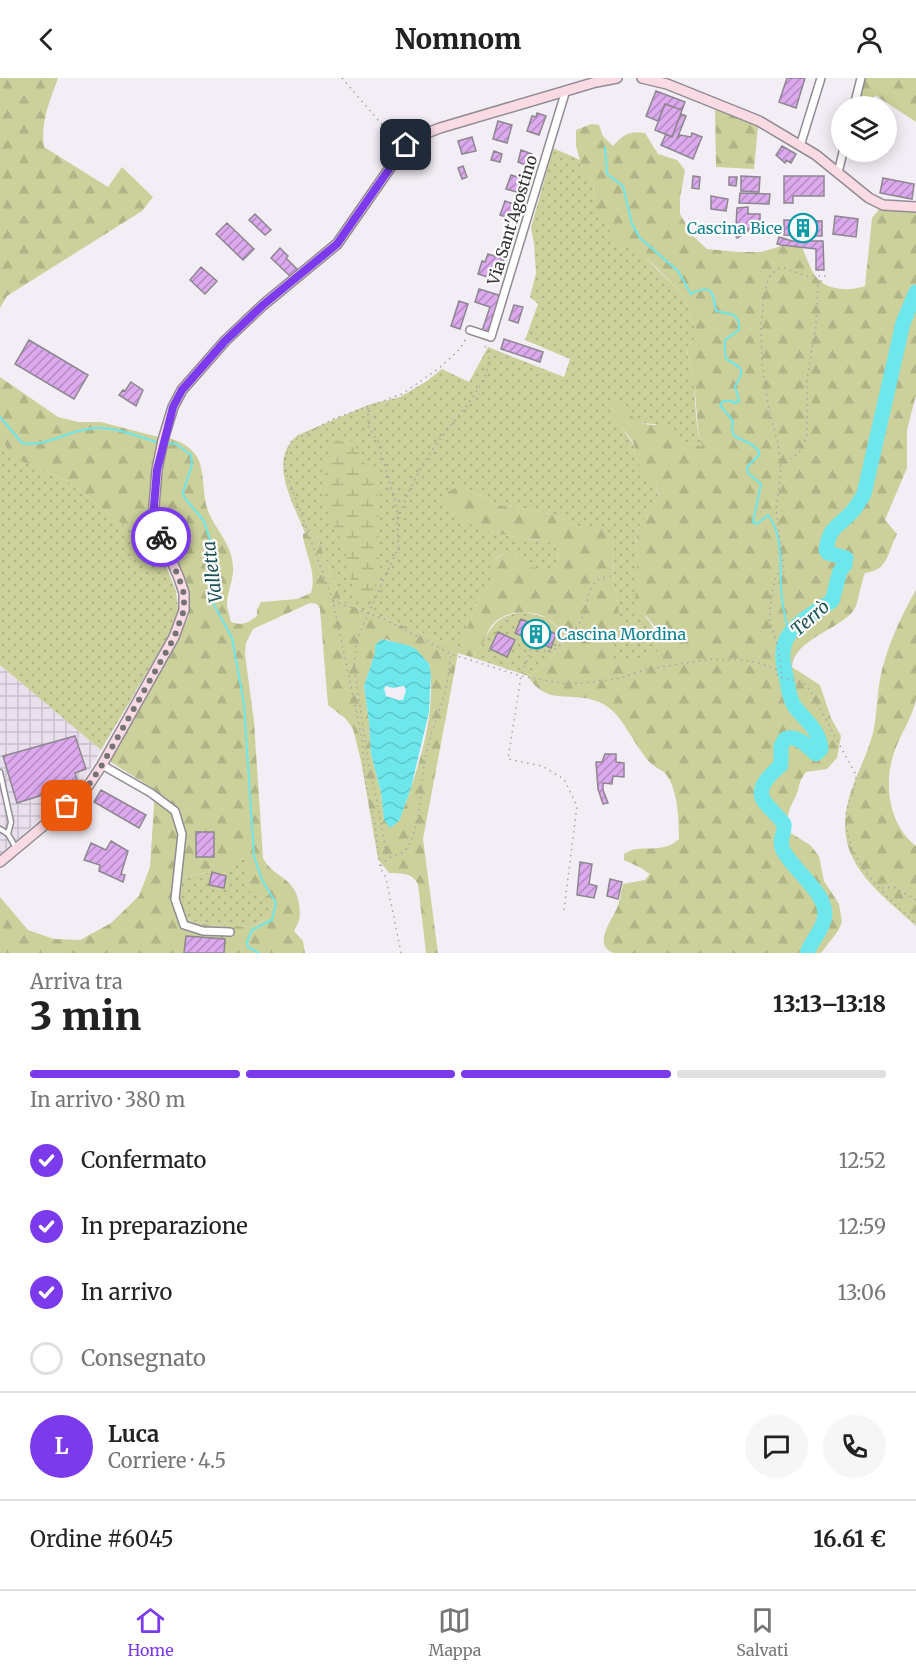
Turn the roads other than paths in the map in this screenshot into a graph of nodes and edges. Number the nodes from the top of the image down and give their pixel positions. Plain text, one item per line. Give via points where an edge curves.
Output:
1 (617, 78) edge
2 (642, 78) edge
3 (821, 78) edge
4 (861, 78) edge
5 (566, 90) junction
6 (856, 96) edge
7 (800, 146) junction
8 (841, 162) edge
9 (838, 173) junction
10 (916, 207) edge
11 (470, 330) road end
12 (102, 765) junction
13 (0, 772) edge
14 (0, 829) edge
15 (8, 834) junction
16 (16, 848) junction
17 (0, 862) edge
18 (230, 932) dead end

1 - 5 street
2 - 7 street via 759,121
3 - 7 street
4 - 6 street
5 - 11 street, Via Sant'Agostino via 491,337
5 - 12 street via 440,128 406,145 337,244 263,305 182,390 162,444 155,522 179,578 184,610 174,638
7 - 9 street
8 - 9 street
9 - 10 street via 883,205
12 - 16 street via 84,792
12 - 18 street via 175,811 182,834 175,899 184,925 203,931
13 - 15 lane via 11,822
14 - 15 lane
15 - 16 lane
16 - 17 street

